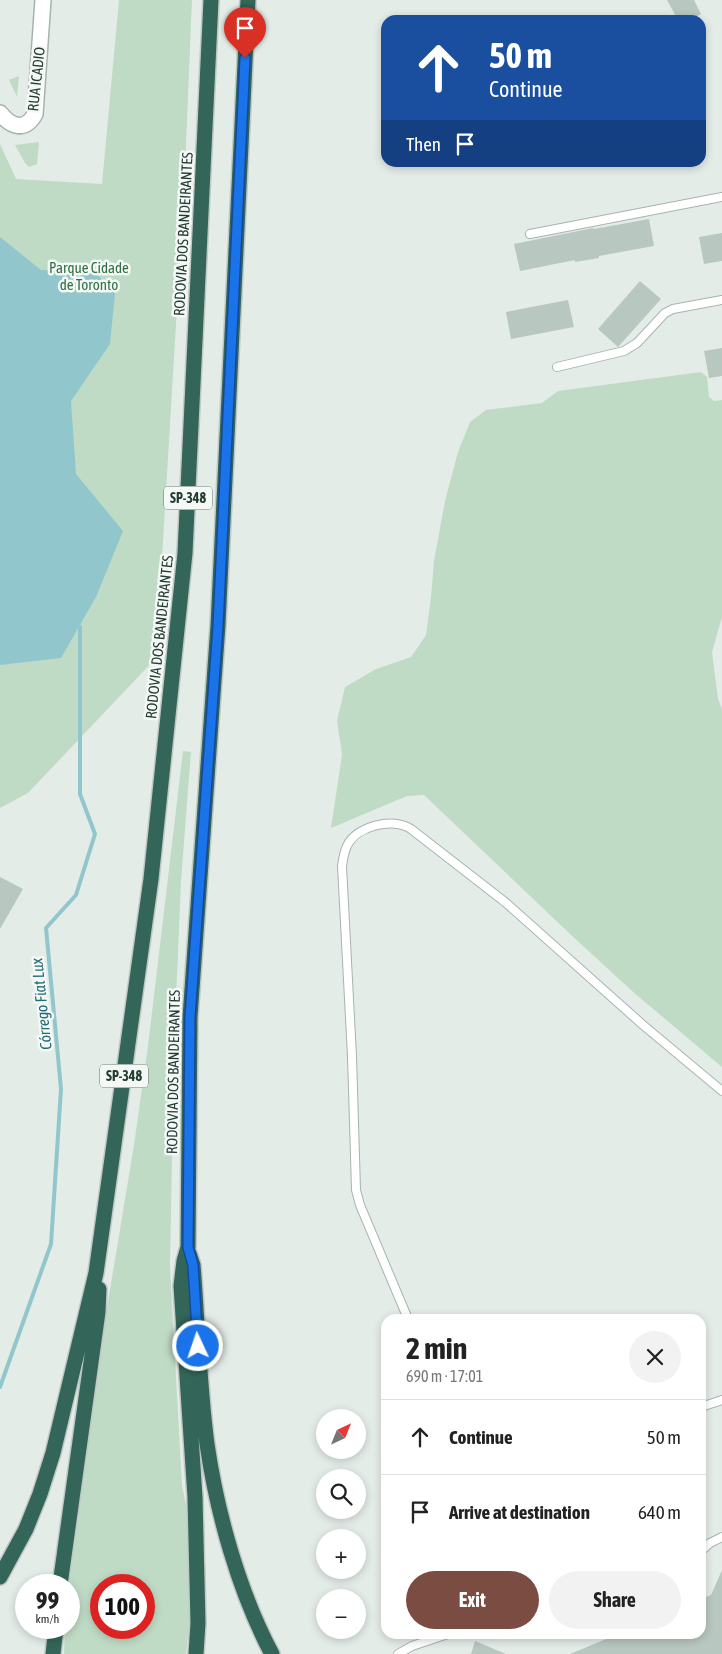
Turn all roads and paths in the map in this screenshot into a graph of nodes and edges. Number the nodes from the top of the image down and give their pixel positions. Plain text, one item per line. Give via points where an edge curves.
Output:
1 (43, 0) edge
2 (211, 0) edge
3 (248, 0) edge
4 (0, 113) edge
5 (722, 197) edge
6 (530, 234) dead end
7 (722, 300) edge
8 (557, 367) dead end
9 (722, 1091) edge
10 (188, 1247) junction
11 (96, 1273) junction
12 (406, 1314) edge
13 (722, 1400) edge
14 (706, 1405) edge
15 (722, 1537) edge
16 (706, 1547) edge
17 (62, 1574) edge
18 (0, 1577) edge
19 (55, 1639) edge
20 (433, 1639) edge
21 (53, 1654) edge
22 (196, 1654) edge
23 (272, 1654) edge
24 (398, 1654) edge

1 - 4 street, RUA ICADIO via 35,114 32,121 18,126 9,123
2 - 11 highway, RODOVIA DOS BANDEIRANTES / SP-348 via 185,553 151,879
3 - 10 highway, RODOVIA DOS BANDEIRANTES / SP-348 via 218,626 190,1017
5 - 6 lane
7 - 8 lane via 665,313 637,343 624,351
9 - 12 lane via 505,902 411,829 399,823 387,823 355,836 346,846 342,866 356,1190
10 - 22 highway via 181,1286 195,1497
10 - 23 highway via 193,1265 207,1444 219,1507 239,1577
11 - 17 highway via 98,1312
11 - 18 highway via 53,1453 26,1529
13 - 14 lane
15 - 16 lane
19 - 21 highway
20 - 24 lane

